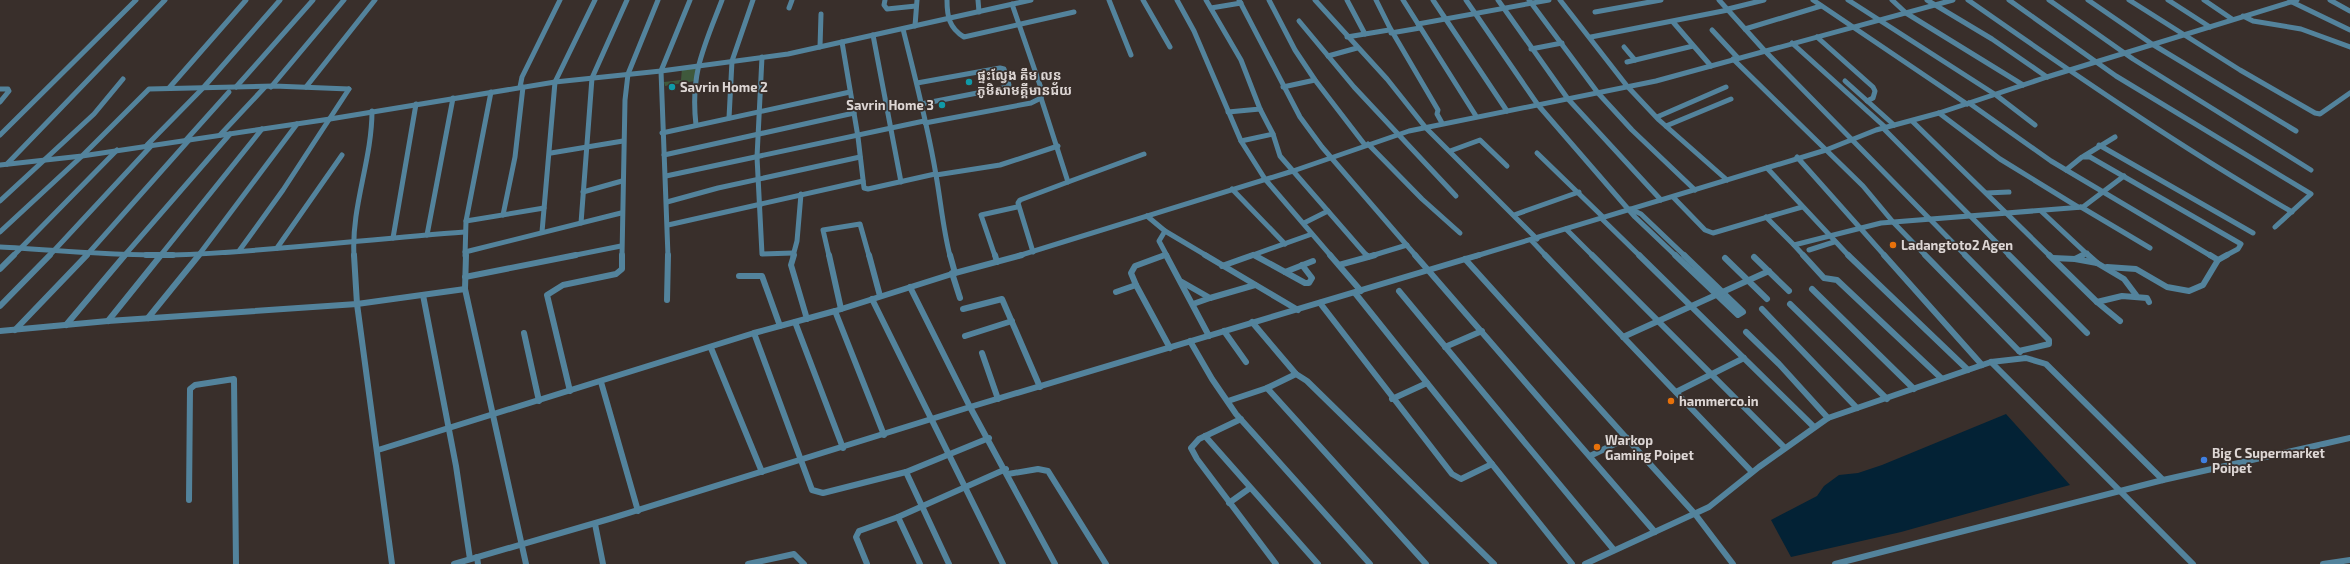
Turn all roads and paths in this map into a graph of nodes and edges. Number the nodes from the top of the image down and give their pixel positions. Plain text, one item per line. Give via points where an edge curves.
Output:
1 (136, 0) edge
2 (165, 0) edge
3 (246, 0) edge
4 (280, 0) edge
5 (313, 0) edge
6 (344, 0) edge
7 (375, 0) edge
8 (560, 0) edge
9 (595, 0) edge
10 (627, 0) edge
11 (658, 0) edge
12 (690, 0) edge
13 (722, 0) edge
14 (753, 0) edge
15 (792, 0) edge
16 (885, 0) edge
17 (917, 0) edge
18 (947, 0) edge
19 (978, 0) edge
20 (1031, 0) edge
21 (1109, 0) edge
22 (1143, 0) edge
23 (1177, 0) edge
24 (1206, 0) edge
25 (1269, 0) edge
26 (1315, 0) edge
27 (1347, 0) edge
28 (1376, 0) edge
29 (1403, 0) edge
30 (1433, 0) edge
31 (1466, 0) edge
32 (1498, 0) edge
33 (1549, 0) edge
34 (1560, 0) edge
35 (1661, 0) edge
36 (1719, 0) edge
37 (1764, 0) edge
38 (1813, 0) edge
39 (1848, 0) edge
40 (1892, 0) edge
41 (1927, 0) edge
42 (1953, 0) edge
43 (1968, 0) edge
44 (2008, 0) edge
45 (2049, 0) edge
46 (2088, 0) edge
47 (2129, 0) edge
48 (2168, 0) edge
49 (2204, 0) edge
50 (2297, 0) edge
51 (2330, 0) edge
52 (2289, 1) edge
53 (1240, 2) edge
54 (1531, 2) edge
55 (1012, 4) junction
56 (916, 6) junction
57 (1820, 6) junction
58 (1934, 6) junction
59 (789, 8) dead end
60 (1211, 8) junction
61 (1504, 8) junction
62 (1728, 10) junction
63 (2350, 11) edge
64 (979, 12) junction
65 (1074, 12) dead end
66 (1595, 12) dead end
67 (1906, 13) junction
68 (821, 14) dead end
69 (1475, 14) junction
70 (2243, 16) junction
71 (947, 19) junction
72 (1447, 19) junction
73 (2232, 19) junction
74 (1299, 21) dead end
75 (1879, 21) junction
76 (1673, 22) junction
77 (1019, 24) junction
78 (915, 26) junction
79 (1419, 26) junction
80 (2210, 26) junction
81 (1852, 28) junction
82 (903, 29) junction
83 (1745, 29) junction
84 (1712, 30) dead end
85 (2350, 30) edge
86 (1390, 31) junction
87 (1365, 34) junction
88 (2183, 34) junction
89 (873, 35) junction
90 (1591, 37) junction
91 (1817, 37) junction
92 (1347, 38) junction
93 (842, 42) junction
94 (1562, 43) junction
95 (1792, 43) junction
96 (2152, 44) junction
97 (1694, 46) junction
98 (820, 47) junction
99 (1170, 47) dead end
100 (1624, 47) dead end
101 (2350, 47) edge
102 (1358, 48) junction
103 (1531, 49) junction
104 (1764, 50) junction
105 (2127, 54) junction
106 (1131, 55) dead end
107 (1328, 56) junction
108 (762, 57) junction
109 (1736, 59) junction
110 (1635, 60) junction
111 (732, 61) junction
112 (1627, 62) dead end
113 (2098, 63) junction
114 (696, 66) junction
115 (1711, 66) junction
116 (661, 71) junction
117 (2068, 72) junction
118 (628, 74) junction
119 (2047, 77) junction
120 (592, 78) junction
121 (123, 79) dead end
122 (1315, 80) junction
123 (1845, 81) dead end
124 (555, 82) junction
125 (917, 83) junction
126 (2023, 85) junction
127 (271, 86) junction
128 (1627, 86) junction
129 (236, 87) junction
130 (265, 87) junction
131 (306, 87) junction
132 (522, 87) junction
133 (1284, 87) junction
134 (169, 88) junction
135 (202, 88) junction
136 (1726, 88) dead end
137 (0, 89) edge
138 (229, 92) dead end
139 (491, 92) junction
140 (850, 92) junction
141 (1598, 93) junction
142 (2350, 93) edge
143 (1996, 94) junction
144 (453, 98) junction
145 (1041, 98) junction
146 (1568, 99) junction
147 (1731, 99) dead end
148 (1867, 101) junction
149 (0, 102) edge
150 (1968, 103) junction
151 (416, 104) junction
152 (921, 104) junction
153 (1538, 105) junction
154 (1260, 109) junction
155 (372, 111) junction
156 (759, 111) junction
157 (1507, 111) junction
158 (1228, 112) junction
159 (1939, 113) junction
160 (854, 114) junction
161 (1476, 116) junction
162 (1657, 116) junction
163 (729, 118) junction
164 (330, 119) junction
165 (1912, 121) junction
166 (925, 122) junction
167 (1442, 123) junction
168 (297, 124) junction
169 (696, 125) junction
170 (1894, 125) junction
171 (2035, 125) dead end
172 (1666, 126) junction
173 (1426, 128) junction
174 (1884, 128) junction
175 (262, 129) junction
176 (891, 129) junction
177 (2296, 131) dead end
178 (662, 133) junction
179 (758, 133) junction
180 (230, 134) junction
181 (1273, 134) junction
182 (0, 135) edge
183 (220, 135) junction
184 (1398, 135) junction
185 (858, 137) junction
186 (2115, 137) dead end
187 (1852, 139) junction
188 (187, 140) junction
189 (623, 141) junction
190 (1241, 141) junction
191 (1367, 144) junction
192 (150, 145) junction
193 (2099, 145) junction
194 (1058, 146) junction
195 (586, 147) junction
196 (117, 150) junction
197 (1450, 150) junction
198 (1826, 150) junction
199 (551, 153) junction
200 (1537, 153) dead end
201 (1144, 154) dead end
202 (342, 155) dead end
203 (664, 155) junction
204 (82, 156) junction
205 (1331, 156) junction
206 (2084, 156) junction
207 (757, 157) junction
208 (1797, 157) junction
209 (860, 158) junction
210 (45, 160) junction
211 (7, 164) junction
212 (0, 165) edge
213 (1507, 166) dead end
214 (1767, 168) junction
215 (2066, 170) junction
216 (2311, 170) dead end
217 (1293, 171) junction
218 (935, 174) junction
219 (666, 176) junction
220 (2124, 176) junction
221 (759, 179) junction
222 (1265, 179) junction
223 (1727, 180) junction
224 (622, 181) junction
225 (863, 182) junction
226 (901, 182) junction
227 (1068, 182) junction
228 (1232, 189) junction
229 (1695, 190) junction
230 (583, 192) junction
231 (1579, 192) junction
232 (2008, 192) dead end
233 (1986, 193) junction
234 (2104, 193) junction
235 (801, 194) junction
236 (1456, 196) dead end
237 (1672, 197) junction
238 (1660, 200) junction
239 (0, 201) edge
240 (667, 202) junction
241 (760, 203) junction
242 (1802, 206) junction
243 (1017, 207) junction
244 (2079, 207) junction
245 (544, 208) junction
246 (1630, 209) junction
247 (1328, 211) junction
248 (2041, 211) junction
249 (2292, 212) junction
250 (621, 213) junction
251 (2006, 213) junction
252 (1514, 214) junction
253 (504, 215) junction
254 (1147, 216) junction
255 (1766, 217) junction
256 (1970, 217) junction
257 (1602, 218) junction
258 (1932, 220) junction
259 (466, 222) junction
260 (1893, 222) junction
261 (581, 223) junction
262 (1304, 223) junction
263 (668, 225) junction
264 (2275, 227) dead end
265 (1862, 228) junction
266 (1566, 229) junction
267 (1165, 231) junction
268 (0, 232) edge
269 (464, 232) junction
270 (542, 232) junction
271 (2254, 232) dead end
272 (1460, 233) dead end
273 (427, 234) junction
274 (1312, 234) junction
275 (1828, 236) junction
276 (393, 238) junction
277 (1534, 239) junction
278 (353, 240) junction
279 (1834, 242) junction
280 (1285, 244) junction
281 (1407, 245) junction
282 (1794, 245) junction
283 (622, 246) junction
284 (0, 247) edge
285 (21, 248) junction
286 (277, 248) junction
287 (2150, 248) dead end
288 (56, 249) junction
289 (1809, 250) dead end
290 (239, 251) junction
291 (465, 252) junction
292 (793, 252) junction
293 (1033, 252) junction
294 (89, 253) junction
295 (200, 253) junction
296 (2086, 253) junction
297 (162, 254) junction
298 (124, 255) junction
299 (1165, 255) junction
300 (1254, 255) junction
301 (1368, 256) junction
302 (1754, 257) dead end
303 (1725, 258) dead end
304 (2053, 258) junction
305 (1465, 259) junction
306 (2075, 259) junction
307 (2218, 260) junction
308 (1314, 261) dead end
309 (997, 262) junction
310 (2097, 263) junction
311 (1302, 265) junction
312 (1339, 265) junction
313 (1222, 266) junction
314 (2107, 267) junction
315 (0, 269) edge
316 (1427, 270) junction
317 (1769, 271) junction
318 (1285, 272) junction
319 (954, 273) junction
320 (739, 276) dead end
321 (465, 277) junction
322 (1748, 280) junction
323 (1182, 282) junction
324 (1136, 285) junction
325 (1254, 285) junction
326 (910, 287) junction
327 (465, 289) junction
328 (1812, 289) dead end
329 (1789, 290) dead end
330 (1399, 291) dead end
331 (1116, 292) dead end
332 (1358, 292) junction
333 (1720, 293) junction
334 (423, 295) junction
335 (2136, 295) junction
336 (880, 296) junction
337 (960, 298) dead end
338 (1210, 298) junction
339 (872, 299) junction
340 (1767, 299) dead end
341 (667, 300) dead end
342 (2097, 302) junction
343 (2149, 302) dead end
344 (1320, 303) junction
345 (357, 304) junction
346 (1193, 304) junction
347 (1790, 304) dead end
348 (0, 306) edge
349 (1691, 306) junction
350 (963, 309) dead end
351 (1762, 309) dead end
352 (838, 310) junction
353 (1298, 310) junction
354 (148, 318) junction
355 (807, 319) junction
356 (108, 321) junction
357 (1012, 321) junction
358 (1658, 321) junction
359 (2120, 321) dead end
360 (795, 322) junction
361 (1252, 322) junction
362 (66, 325) junction
363 (780, 326) junction
364 (15, 330) junction
365 (0, 331) edge
366 (1224, 331) junction
367 (1482, 331) junction
368 (524, 332) dead end
369 (1746, 332) dead end
370 (2087, 332) dead end
371 (754, 333) junction
372 (965, 336) dead end
373 (1209, 336) junction
374 (1623, 337) junction
375 (1190, 341) junction
376 (1445, 347) junction
377 (711, 348) junction
378 (1170, 348) junction
379 (2019, 351) junction
380 (982, 353) dead end
381 (1744, 358) junction
382 (2026, 358) junction
383 (1246, 362) dead end
384 (1991, 362) junction
385 (1982, 365) junction
386 (1968, 370) junction
387 (1296, 374) junction
388 (1710, 374) junction
389 (1941, 378) junction
390 (601, 382) junction
391 (1428, 384) junction
392 (1040, 387) junction
393 (1267, 388) junction
394 (1914, 389) junction
395 (570, 391) junction
396 (1676, 392) junction
397 (998, 399) junction
398 (1392, 399) junction
399 (1887, 399) junction
400 (539, 401) junction
401 (1228, 401) junction
402 (970, 407) junction
403 (1857, 408) junction
404 (493, 414) junction
405 (1828, 418) junction
406 (1241, 419) junction
407 (930, 420) junction
408 (449, 427) junction
409 (1814, 427) junction
410 (884, 435) junction
411 (1205, 436) junction
412 (989, 438) junction
413 (1627, 438) junction
414 (2350, 438) edge
415 (843, 448) junction
416 (1785, 448) junction
417 (378, 450) junction
418 (949, 456) junction
419 (1590, 456) junction
420 (802, 459) junction
421 (1492, 464) junction
422 (762, 472) junction
423 (906, 472) junction
424 (1007, 472) junction
425 (1752, 472) junction
426 (2163, 480) junction
427 (965, 488) junction
428 (1250, 488) junction
429 (2120, 492) junction
430 (189, 500) dead end
431 (1229, 503) junction
432 (922, 507) junction
433 (638, 510) junction
434 (1696, 514) junction
435 (898, 517) junction
436 (595, 524) junction
437 (1655, 532) junction
438 (522, 545) junction
439 (1614, 550) junction
440 (475, 560) edge
441 (2350, 560) edge
442 (236, 564) edge
443 (392, 564) edge
444 (454, 564) edge
445 (526, 564) edge
446 (603, 564) edge
447 (748, 564) edge
448 (804, 564) edge
449 (867, 564) edge
450 (920, 564) edge
451 (949, 564) edge
452 (1003, 564) edge
453 (1055, 564) edge
454 (1106, 564) edge
455 (1276, 564) edge
456 (1318, 564) edge
457 (1370, 564) edge
458 (1426, 564) edge
459 (1494, 564) edge
460 (1572, 564) edge
461 (1585, 564) edge
462 (1733, 564) edge
463 (1835, 564) edge
464 (2193, 564) edge
465 (2323, 564) edge

1 - 182 street
2 - 211 street
3 - 134 street
4 - 135 street
5 - 129 street
6 - 127 street
7 - 131 street
8 - 132 street via 522,77
9 - 124 street
10 - 120 street
11 - 118 street
12 - 116 street
13 - 114 street
14 - 111 street
15 - 59 street
16 - 56 street via 884,5 887,9
17 - 56 street
18 - 71 street
19 - 64 street
20 - 55 street
21 - 106 street
22 - 99 street
23 - 158 street via 1194,31
24 - 60 street
25 - 122 street via 1295,50
26 - 92 street
27 - 87 street
28 - 86 street
29 - 79 street
30 - 72 street
31 - 69 street
32 - 61 street
33 - 54 street
34 - 90 street
35 - 66 street
36 - 62 street
37 - 62 street
38 - 57 street
39 - 75 street
40 - 67 street
41 - 58 street
42 - 58 street
43 - 117 street
44 - 113 street
45 - 105 street
46 - 96 street
47 - 88 street
48 - 80 street
49 - 73 street
50 - 52 street
51 - 63 street
52 - 70 street
52 - 85 street
53 - 60 street
53 - 133 street
54 - 61 street
54 - 94 street
55 - 64 street
55 - 77 street
56 - 78 street
57 - 81 street
57 - 83 street
58 - 67 street
58 - 119 street via 1992,39
60 - 154 street via 1241,60
61 - 69 street
61 - 103 street
62 - 76 street
62 - 83 street
64 - 71 street
65 - 77 street
67 - 75 street
67 - 126 street
68 - 98 street
69 - 72 street
69 - 153 street
70 - 73 street
70 - 101 street via 2253,21 2301,29
71 - 77 street via 955,33 964,37
71 - 78 street
72 - 79 street
72 - 157 street
73 - 80 street
74 - 107 street
75 - 81 street
75 - 143 street
76 - 90 street
76 - 97 street
77 - 145 street via 1042,91
78 - 82 street
79 - 86 street
79 - 161 street
80 - 88 street
81 - 91 street
81 - 150 street
82 - 89 street
82 - 125 street
83 - 104 street
84 - 109 street
86 - 87 street
86 - 167 street via 1417,72 1438,110 1437,114
87 - 92 street
88 - 96 street
88 - 142 street via 2315,113 2320,114
89 - 93 street
89 - 176 street
90 - 128 street
91 - 95 street
91 - 148 street via 1873,87 1874,96
92 - 102 street
93 - 98 street
93 - 140 street
94 - 103 street
94 - 141 street
95 - 104 street
95 - 174 street
96 - 105 street
96 - 177 street
97 - 110 street
97 - 115 street
98 - 108 street
100 - 110 street
102 - 107 street
102 - 173 street via 1387,79
103 - 146 street
104 - 109 street
104 - 187 street
105 - 113 street
105 - 216 street
107 - 184 street
108 - 111 street
108 - 156 street
109 - 115 street
109 - 198 street
110 - 112 street
111 - 114 street
111 - 163 street
113 - 117 street
113 - 249 street via 2171,111 2311,194
114 - 116 street
114 - 169 street
115 - 128 street
116 - 118 street
116 - 178 street
117 - 119 street
117 - 249 street via 2204,157 2228,175
118 - 120 street
118 - 189 street
119 - 126 street
120 - 124 street
120 - 195 street
121 - 210 street via 94,114
122 - 133 street
122 - 191 street
123 - 148 street
124 - 132 street
124 - 199 street
125 - 152 street
125 - 152 street via 1000,68 1004,69 1009,85
126 - 143 street
127 - 130 street
127 - 131 street
128 - 141 street
128 - 162 street
129 - 130 street
129 - 135 street
130 - 183 street
131 - 164 street via 349,89
132 - 139 street
132 - 253 street via 515,156
133 - 205 street via 1300,117
134 - 135 street
134 - 204 street via 154,88 145,92
135 - 192 street
136 - 162 street
137 - 149 street via 9,91
138 - 188 street
139 - 144 street
139 - 259 street
140 - 156 street
140 - 160 street
141 - 146 street
141 - 229 street via 1632,130
143 - 150 street
143 - 171 street
144 - 151 street
144 - 273 street
145 - 166 street via 1031,103
145 - 194 street
146 - 153 street
146 - 238 street
147 - 172 street
148 - 170 street
150 - 159 street
150 - 215 street
151 - 155 street
151 - 276 street
152 - 166 street
153 - 157 street
153 - 246 street
154 - 158 street
154 - 181 street
155 - 164 street
155 - 278 street via 372,132
156 - 163 street
156 - 179 street
157 - 161 street
158 - 190 street
159 - 165 street
159 - 244 street via 2000,160
160 - 179 street
160 - 185 street
161 - 167 street
162 - 172 street
163 - 169 street
164 - 168 street
164 - 290 street
165 - 170 street
165 - 233 street
166 - 176 street
166 - 218 street
167 - 173 street
168 - 175 street
168 - 295 street
169 - 178 street
170 - 174 street
172 - 223 street
173 - 184 street
173 - 197 street
174 - 187 street
174 - 256 street
175 - 180 street
175 - 297 street
176 - 185 street
176 - 226 street
178 - 203 street
179 - 203 street
179 - 207 street
180 - 183 street
180 - 298 street
181 - 190 street
181 - 217 street via 1277,150
183 - 188 street
184 - 191 street
184 - 236 street
185 - 207 street
185 - 209 street
186 - 193 street
187 - 198 street
187 - 258 street
188 - 192 street
188 - 294 street
189 - 195 street
189 - 224 street
190 - 222 street
191 - 205 street
191 - 272 street
192 - 196 street
192 - 288 street
193 - 206 street
193 - 271 street
194 - 218 street via 1000,165
194 - 227 street
195 - 199 street
195 - 230 street
196 - 204 street
196 - 285 street
197 - 213 street via 1480,140
197 - 252 street
198 - 208 street
198 - 260 street via 1863,186
199 - 245 street
200 - 231 street
201 - 227 street
202 - 286 street
203 - 219 street
204 - 210 street
204 - 268 street
205 - 217 street
205 - 281 street
206 - 215 street
206 - 220 street
207 - 219 street
207 - 221 street
208 - 214 street
208 - 265 street
209 - 221 street
209 - 225 street
210 - 211 street
210 - 239 street
211 - 212 street
214 - 223 street
214 - 242 street
215 - 234 street
217 - 222 street
217 - 247 street
218 - 226 street
218 - 319 street via 942,225
219 - 240 street
220 - 234 street
220 - 307 street via 2241,244 2241,247
221 - 240 street
221 - 241 street
222 - 228 street
222 - 262 street
223 - 229 street
224 - 230 street
224 - 250 street
225 - 226 street via 864,188 868,190
225 - 235 street
227 - 243 street via 1020,200
228 - 254 street
228 - 280 street
229 - 237 street
230 - 261 street
231 - 252 street
231 - 257 street
232 - 233 street
233 - 251 street
234 - 244 street
234 - 307 street
235 - 241 street
235 - 292 street via 797,241
237 - 238 street
237 - 255 street via 1710,233
238 - 246 street
240 - 263 street
241 - 263 street
241 - 292 street via 762,254
242 - 255 street
242 - 275 street
243 - 293 street
243 - 309 street via 981,215
244 - 248 street
244 - 287 street
245 - 253 street
245 - 270 street
246 - 257 street
246 - 333 street via 1635,217
247 - 262 street
247 - 301 street
248 - 251 street
248 - 296 street
249 - 264 street
250 - 261 street
250 - 283 street
251 - 256 street
251 - 304 street
252 - 277 street
253 - 259 street
254 - 267 street
254 - 293 street
255 - 282 street
256 - 258 street
256 - 370 street
257 - 266 street
257 - 349 street
258 - 260 street
258 - 379 street via 2039,328 2050,343
259 - 269 street
260 - 265 street
260 - 379 street
261 - 270 street
262 - 274 street
263 - 341 street
265 - 275 street
265 - 385 street
266 - 277 street
266 - 358 street
267 - 299 street via 1159,241
267 - 313 street
269 - 273 street
269 - 291 street
270 - 291 street
273 - 276 street
274 - 280 street
274 - 312 street
275 - 279 street
275 - 282 street
276 - 278 street
277 - 305 street
277 - 374 street
278 - 286 street
278 - 345 street
279 - 289 street
279 - 386 street
280 - 300 street
281 - 301 street
281 - 316 street
282 - 389 street via 1824,278 1837,280
283 - 321 street
283 - 395 street via 622,269 617,274 557,286 547,295
284 - 285 street
285 - 288 street
285 - 315 street
286 - 290 street
288 - 294 street
288 - 348 street
290 - 295 street
291 - 321 street
292 - 355 street via 791,266
293 - 309 street
294 - 298 street
294 - 364 street
295 - 297 street
295 - 354 street
296 - 306 street
296 - 310 street
297 - 298 street
297 - 356 street
298 - 362 street
299 - 323 street
299 - 324 street via 1135,266 1131,270
300 - 313 street
300 - 318 street
301 - 312 street
302 - 317 street
303 - 322 street
304 - 306 street
304 - 342 street
305 - 316 street
305 - 413 street
306 - 310 street
307 - 314 street via 2203,285 2189,291 2168,287 2136,270
308 - 311 street
309 - 319 street
310 - 314 street
311 - 318 street
311 - 318 street via 1312,278 1308,283
312 - 332 street
313 - 325 street
314 - 335 street via 2124,279
316 - 332 street
316 - 367 street
317 - 322 street
317 - 329 street
319 - 326 street
319 - 337 street
320 - 363 street via 762,276
321 - 327 street
322 - 333 street
322 - 340 street
323 - 338 street
323 - 346 street
324 - 331 street
324 - 378 street
325 - 338 street
325 - 353 street
326 - 336 street
326 - 402 street
327 - 334 street
327 - 404 street
328 - 394 street
330 - 376 street
332 - 344 street
332 - 391 street
333 - 349 street
334 - 345 street
334 - 408 street
335 - 342 street via 2112,296
335 - 343 street via 2147,298
336 - 339 street
336 - 352 street via 860,224 826,228 823,230
338 - 346 street
339 - 352 street
339 - 407 street
342 - 359 street
344 - 353 street
344 - 398 street
345 - 354 street
345 - 417 street
346 - 373 street
347 - 399 street
349 - 358 street
349 - 381 street
350 - 357 street via 1001,298
351 - 403 street
352 - 355 street
352 - 410 street
353 - 361 street
354 - 356 street
355 - 360 street
356 - 362 street
357 - 372 street
357 - 392 street
358 - 374 street
358 - 388 street
360 - 363 street
360 - 415 street
361 - 366 street
361 - 387 street
362 - 364 street
363 - 371 street
364 - 365 street
366 - 373 street
366 - 383 street
367 - 376 street
367 - 419 street
368 - 400 street
369 - 405 street
371 - 377 street
371 - 420 street
373 - 375 street
374 - 396 street
375 - 378 street
375 - 401 street
376 - 439 street
377 - 390 street
377 - 422 street
378 - 392 street
379 - 382 street
380 - 397 street
381 - 388 street
381 - 409 street
382 - 384 street
382 - 426 street via 2046,364
384 - 385 street
384 - 429 street
385 - 386 street
386 - 389 street
387 - 393 street
387 - 459 street via 1307,381
388 - 396 street
388 - 416 street
389 - 394 street
390 - 395 street
390 - 433 street
391 - 398 street
391 - 421 street
392 - 397 street
393 - 401 street
393 - 458 street
394 - 399 street
395 - 400 street
396 - 425 street
397 - 402 street
398 - 421 street via 1457,478 1461,479
399 - 403 street
400 - 404 street
401 - 406 street
402 - 407 street
402 - 412 street
403 - 405 street
404 - 408 street
404 - 438 street
405 - 409 street
406 - 411 street
406 - 457 street
407 - 410 street
407 - 418 street
408 - 417 street
408 - 440 street
409 - 416 street
410 - 415 street
411 - 428 street
411 - 431 street via 1192,444 1192,453
412 - 418 street
412 - 424 street
413 - 419 street
413 - 434 street
414 - 426 street
415 - 420 street
416 - 425 street
417 - 443 street
418 - 423 street
418 - 427 street
419 - 437 street
420 - 422 street
420 - 423 street via 812,490 823,493
421 - 460 street
422 - 433 street
423 - 432 street
424 - 427 street
424 - 453 street
424 - 454 street via 1038,469 1048,471
425 - 434 street via 1709,507
426 - 429 street
427 - 432 street
427 - 452 street
428 - 431 street
428 - 456 street
429 - 463 street
429 - 464 street
430 - 442 street via 190,389 195,385 234,379
431 - 455 street
432 - 435 street
432 - 451 street
433 - 436 street
434 - 437 street
434 - 462 street
435 - 449 street via 859,531 856,537
435 - 450 street
436 - 438 street
436 - 446 street
437 - 439 street
438 - 440 street
438 - 445 street
439 - 461 street
440 - 444 street
441 - 465 street
447 - 448 street via 794,554

